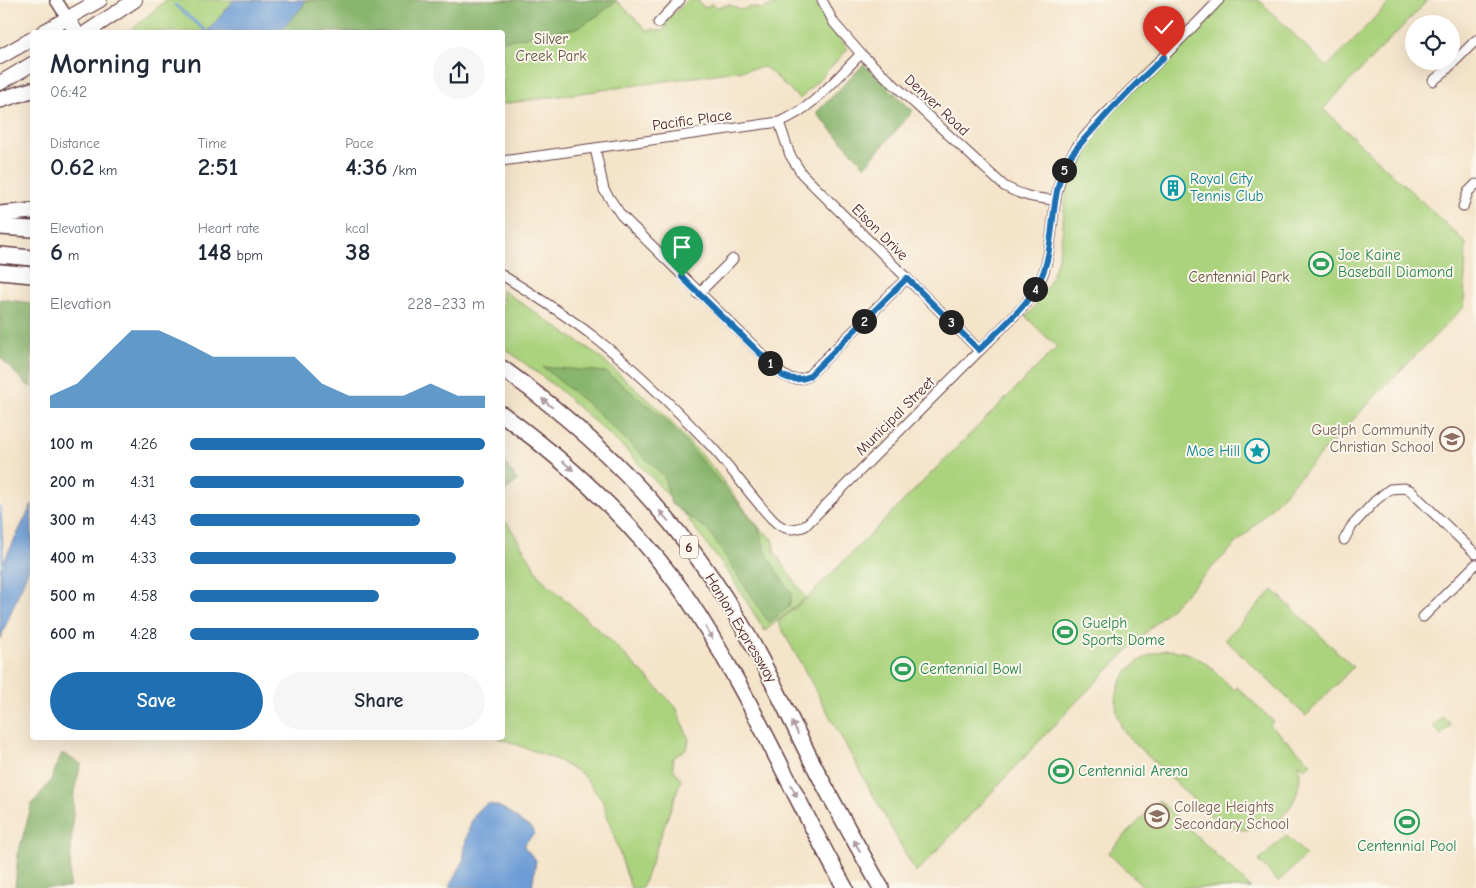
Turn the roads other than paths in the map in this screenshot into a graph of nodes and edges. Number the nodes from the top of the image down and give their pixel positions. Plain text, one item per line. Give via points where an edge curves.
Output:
1 (56, 0) edge
2 (100, 0) edge
3 (135, 0) edge
4 (680, 0) edge
5 (822, 0) edge
6 (1219, 0) edge
7 (68, 19) junction
8 (658, 22) dead end
9 (48, 30) edge
10 (75, 30) edge
11 (90, 30) edge
12 (30, 40) edge
13 (1476, 40) edge
14 (861, 54) junction
15 (0, 57) edge
16 (30, 65) edge
17 (1433, 81) dead end
18 (0, 83) edge
19 (30, 90) edge
20 (0, 100) edge
21 (779, 122) junction
22 (595, 148) junction
23 (505, 161) edge
24 (1476, 184) edge
25 (1054, 200) junction
26 (1463, 207) dead end
27 (30, 211) edge
28 (0, 214) edge
29 (0, 226) edge
30 (30, 229) edge
31 (0, 255) edge
32 (30, 258) edge
33 (733, 259) dead end
34 (0, 272) edge
35 (30, 275) edge
36 (505, 277) edge
37 (907, 278) junction
38 (698, 294) junction
39 (979, 350) junction
40 (505, 370) edge
41 (505, 416) edge
42 (1344, 540) dead end
43 (1476, 554) edge
44 (1476, 564) edge
45 (1423, 617) dead end
46 (845, 888) edge
47 (881, 888) edge

1 - 7 street
2 - 7 main road
3 - 11 main road
4 - 8 street
5 - 14 street, Denver Road via 834,23
6 - 25 street, Municipal Street via 1080,144 1068,160
7 - 9 main road
7 - 10 main road
12 - 15 main road
13 - 17 street
14 - 21 street, Pacific Place via 809,106
14 - 25 street, Denver Road via 1004,186 1030,198
16 - 18 main road
19 - 20 highway
21 - 22 street, Pacific Place
21 - 37 street, Elson Drive via 790,155 802,174
22 - 23 street, Pacific Place
22 - 38 street via 602,182 614,206
24 - 26 street via 1468,192
25 - 39 street, Municipal Street via 1047,262 1040,280 1023,307
27 - 28 highway
29 - 30 highway
31 - 32 highway
33 - 38 street
34 - 35 highway
36 - 39 street, Municipal Street via 562,313 632,368 710,446 772,520 787,530 805,526
37 - 38 street via 808,377 796,380 783,376
37 - 39 street, Elson Drive
47 -> 40 highway, Hanlon Expressway / 6 via 807,753 773,681 730,605 702,564 674,527 617,465
41 -> 46 highway, Hanlon Expressway / 6 via 575,472 635,532 672,578 698,615 744,694
42 - 43 street via 1350,527 1375,501 1390,489 1403,487 1410,490
44 - 45 street

